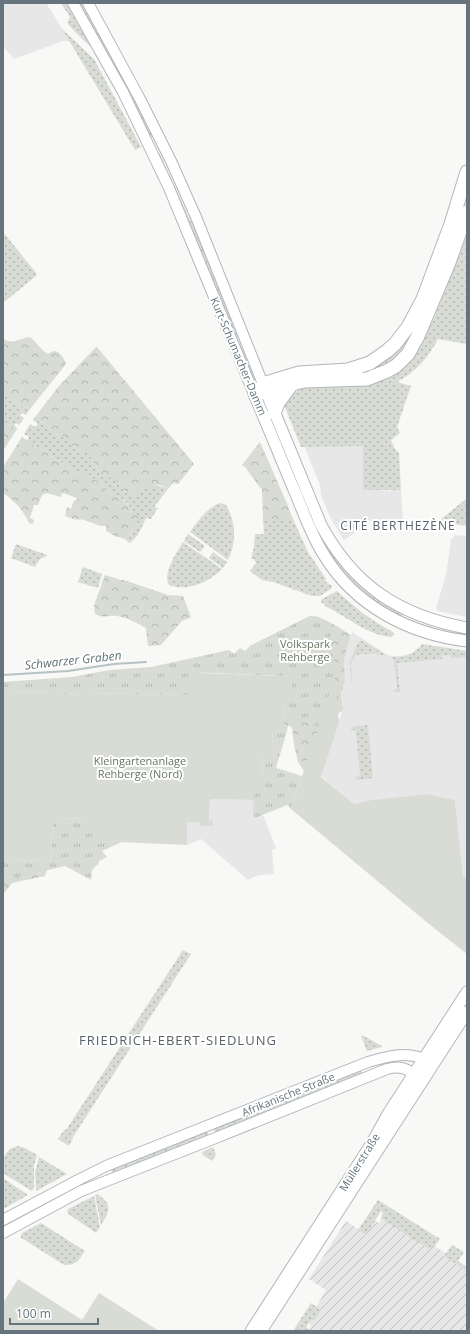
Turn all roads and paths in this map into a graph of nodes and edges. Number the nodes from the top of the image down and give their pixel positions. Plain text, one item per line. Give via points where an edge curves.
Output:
1 (73, 3) edge
2 (88, 3) edge
3 (162, 142) junction
4 (151, 148) junction
5 (467, 172) edge
6 (467, 212) edge
7 (292, 384) junction
8 (261, 390) junction
9 (274, 413) junction
10 (467, 628) edge
11 (467, 641) edge
12 (467, 992) edge
13 (467, 1012) edge
14 (429, 1061) junction
15 (368, 1062) junction
16 (372, 1075) junction
17 (419, 1076) junction
18 (208, 1126) junction
19 (213, 1140) junction
20 (106, 1166) junction
21 (80, 1179) junction
22 (112, 1179) junction
23 (93, 1187) junction
24 (32, 1204) junction
25 (42, 1211) junction
26 (3, 1220) edge
27 (3, 1232) edge
28 (251, 1331) edge
29 (261, 1331) edge

1 - 4 street, Kurt-Schumacher-Damm
2 - 3 street, Kurt-Schumacher-Damm
3 - 4 street
3 - 8 street, Kurt-Schumacher-Damm via 196,218
4 - 8 street, Kurt-Schumacher-Damm
5 - 8 highway via 451,224 423,298 408,327 395,344 370,363 348,370 299,373
6 - 7 highway via 420,330 403,360 388,372 367,379 304,381
7 - 8 highway
7 - 9 highway
8 - 9 main road, Kurt-Schumacher-Damm
8 - 11 main road, Kurt-Schumacher-Damm via 266,421 312,534 342,580 367,602 398,622 445,638
9 - 10 main road, Kurt-Schumacher-Damm via 321,525 346,564 374,590 405,609 446,624
12 - 14 main road, Müllerstraße
13 - 14 main road, Müllerstraße
14 - 15 street, Afrikanische Straße via 405,1055
14 - 17 main road, Müllerstraße
15 - 16 street
15 - 18 street, Afrikanische Straße
16 - 17 street, Afrikanische Straße via 400,1067
16 - 19 street, Afrikanische Straße
17 - 28 main road, Müllerstraße via 388,1114
17 - 29 main road, Müllerstraße
18 - 19 street
18 - 20 street, Afrikanische Straße
19 - 22 street, Afrikanische Straße
20 - 21 street, Afrikanische Straße
20 - 22 street
21 - 23 street
21 - 24 street, Afrikanische Straße
22 - 23 street, Afrikanische Straße
23 - 25 street, Afrikanische Straße
24 - 25 street
24 - 26 street, Afrikanische Straße
25 - 27 street, Afrikanische Straße

